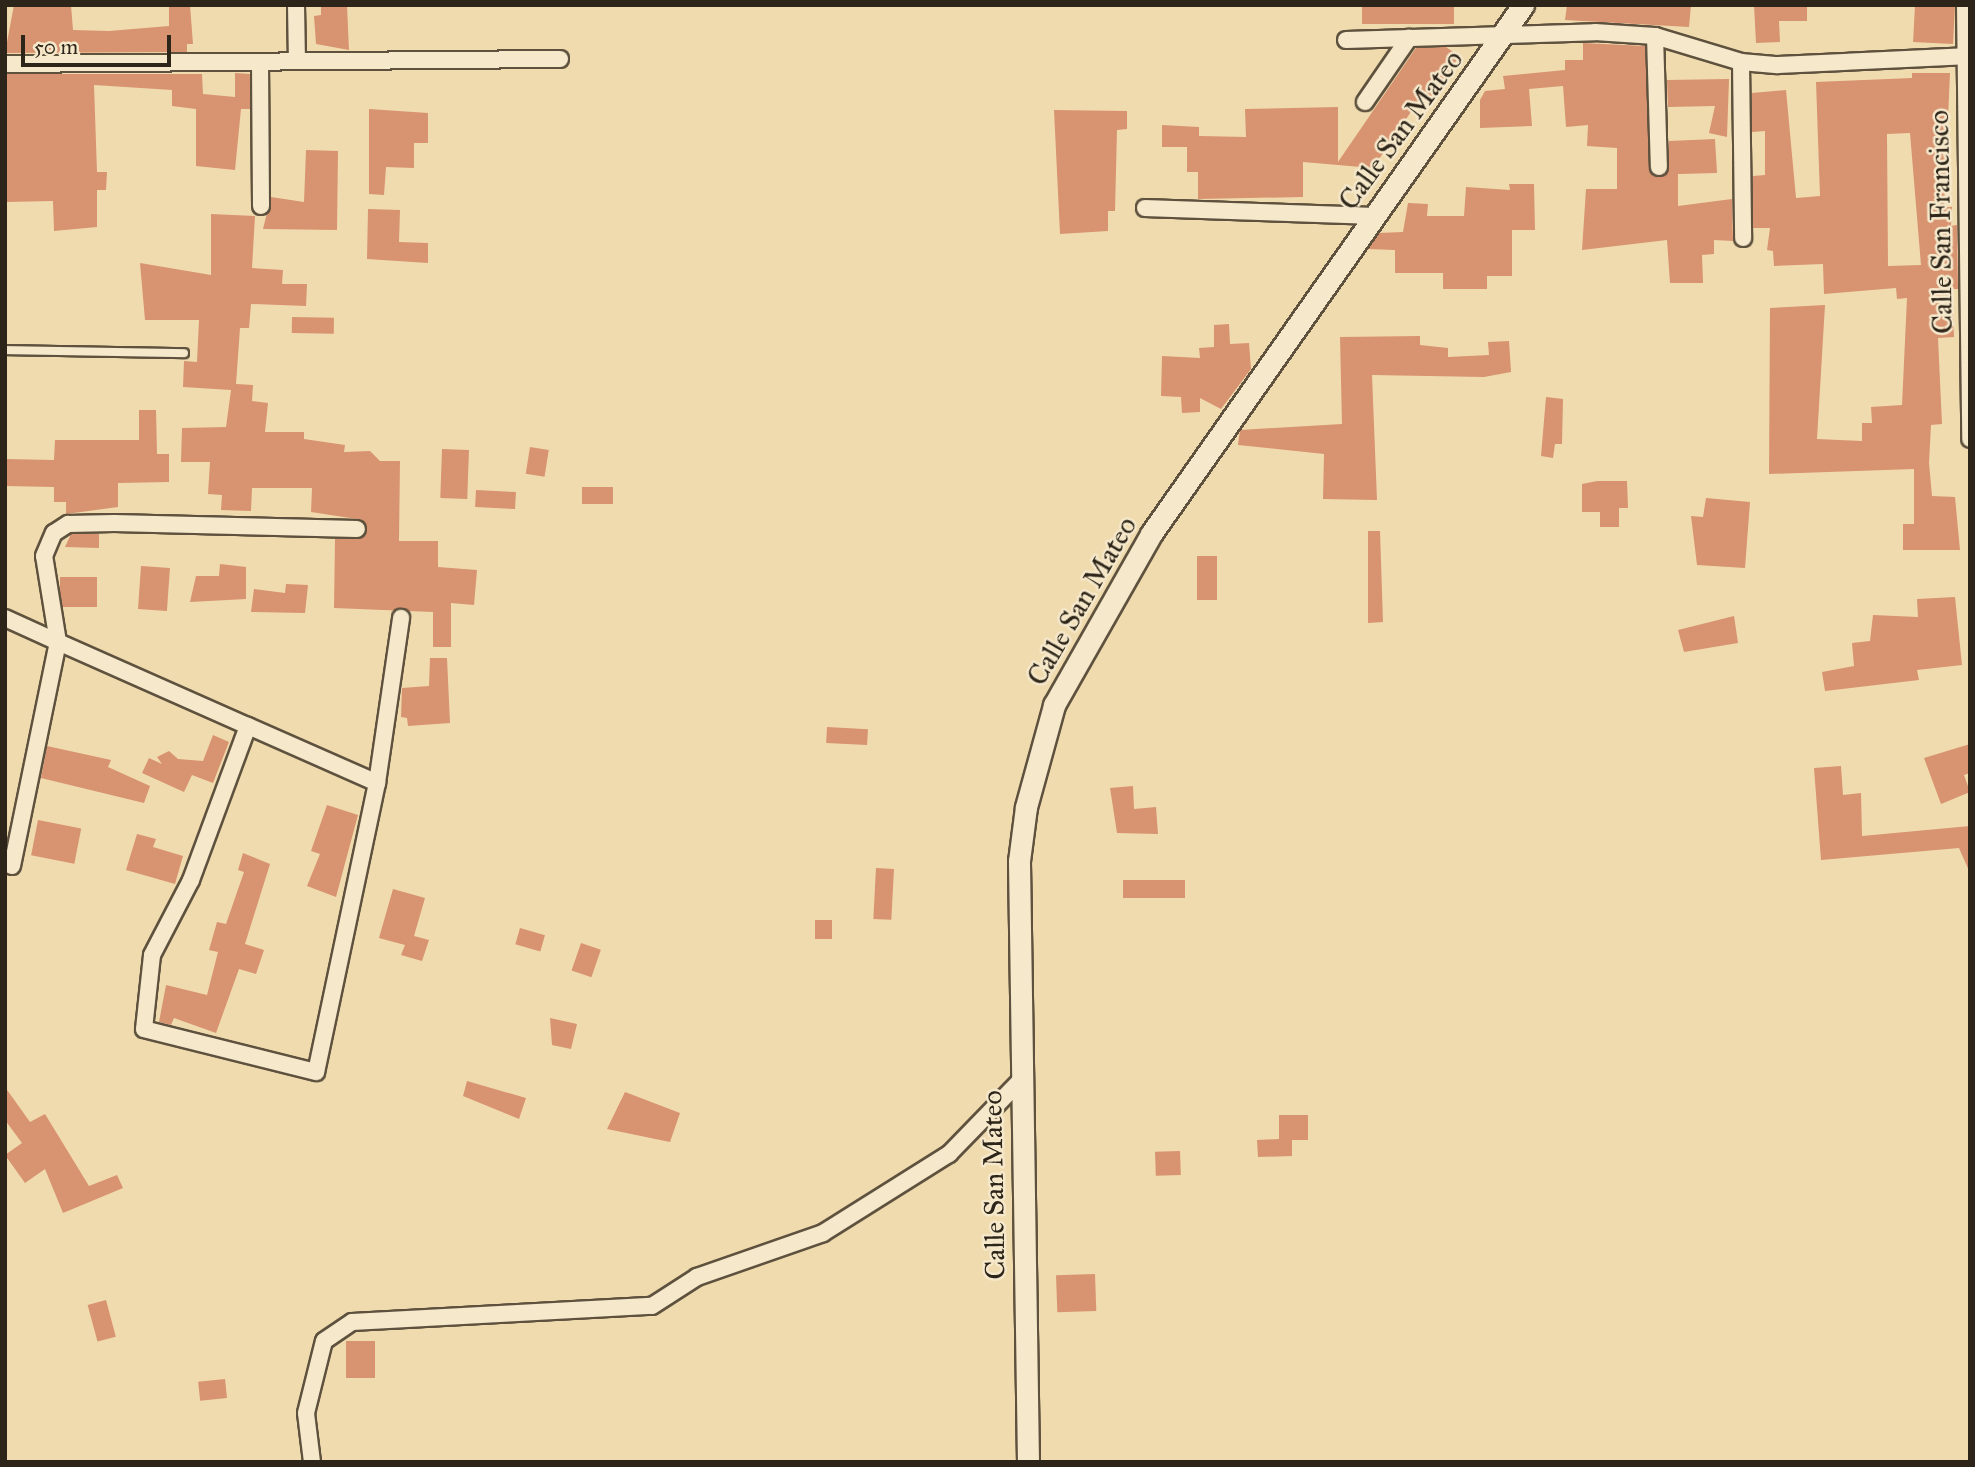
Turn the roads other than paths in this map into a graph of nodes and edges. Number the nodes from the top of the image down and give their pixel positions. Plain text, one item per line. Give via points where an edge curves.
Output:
1 (296, 5) edge
2 (1523, 5) edge
3 (1965, 5) edge
4 (1505, 34) junction
5 (1655, 36) junction
6 (1409, 38) junction
7 (1346, 40) dead end
8 (1968, 56) edge
9 (560, 59) dead end
10 (297, 60) junction
11 (260, 62) junction
12 (1741, 62) junction
13 (5, 64) edge
14 (1365, 102) dead end
15 (1659, 167) dead end
16 (261, 206) dead end
17 (1145, 208) dead end
18 (1374, 216) junction
19 (1743, 238) dead end
20 (5, 350) edge
21 (184, 353) dead end
22 (1970, 439) edge
23 (357, 529) dead end
24 (5, 618) edge
25 (401, 618) dead end
26 (58, 642) junction
27 (248, 726) junction
28 (377, 783) junction
29 (12, 866) dead end
30 (1020, 1080) junction
31 (312, 1462) edge
32 (1028, 1462) edge

1 - 10 street
2 - 4 street, Calle San Mateo
3 - 8 street, Calle San Francisco
4 - 5 street
4 - 6 street
4 - 18 street, Calle San Mateo
5 - 12 street
5 - 15 street
6 - 7 street
6 - 14 street
8 - 12 street
8 - 22 street, Calle San Francisco
9 - 10 street
10 - 11 street
11 - 13 street
11 - 16 street
12 - 19 street
17 - 18 street
18 - 30 street, Calle San Mateo via 1151,534 1054,705 1026,807 1019,861
20 - 21 lane
23 - 26 street via 68,524 54,533 44,556
24 - 26 street
25 - 28 street
26 - 27 street
26 - 29 street
27 - 28 street
27 - 28 street via 191,880 152,955 144,1029 316,1072
30 - 31 street via 949,1154 823,1233 697,1277 652,1306 352,1322 324,1341 306,1413
30 - 32 street, Calle San Mateo

